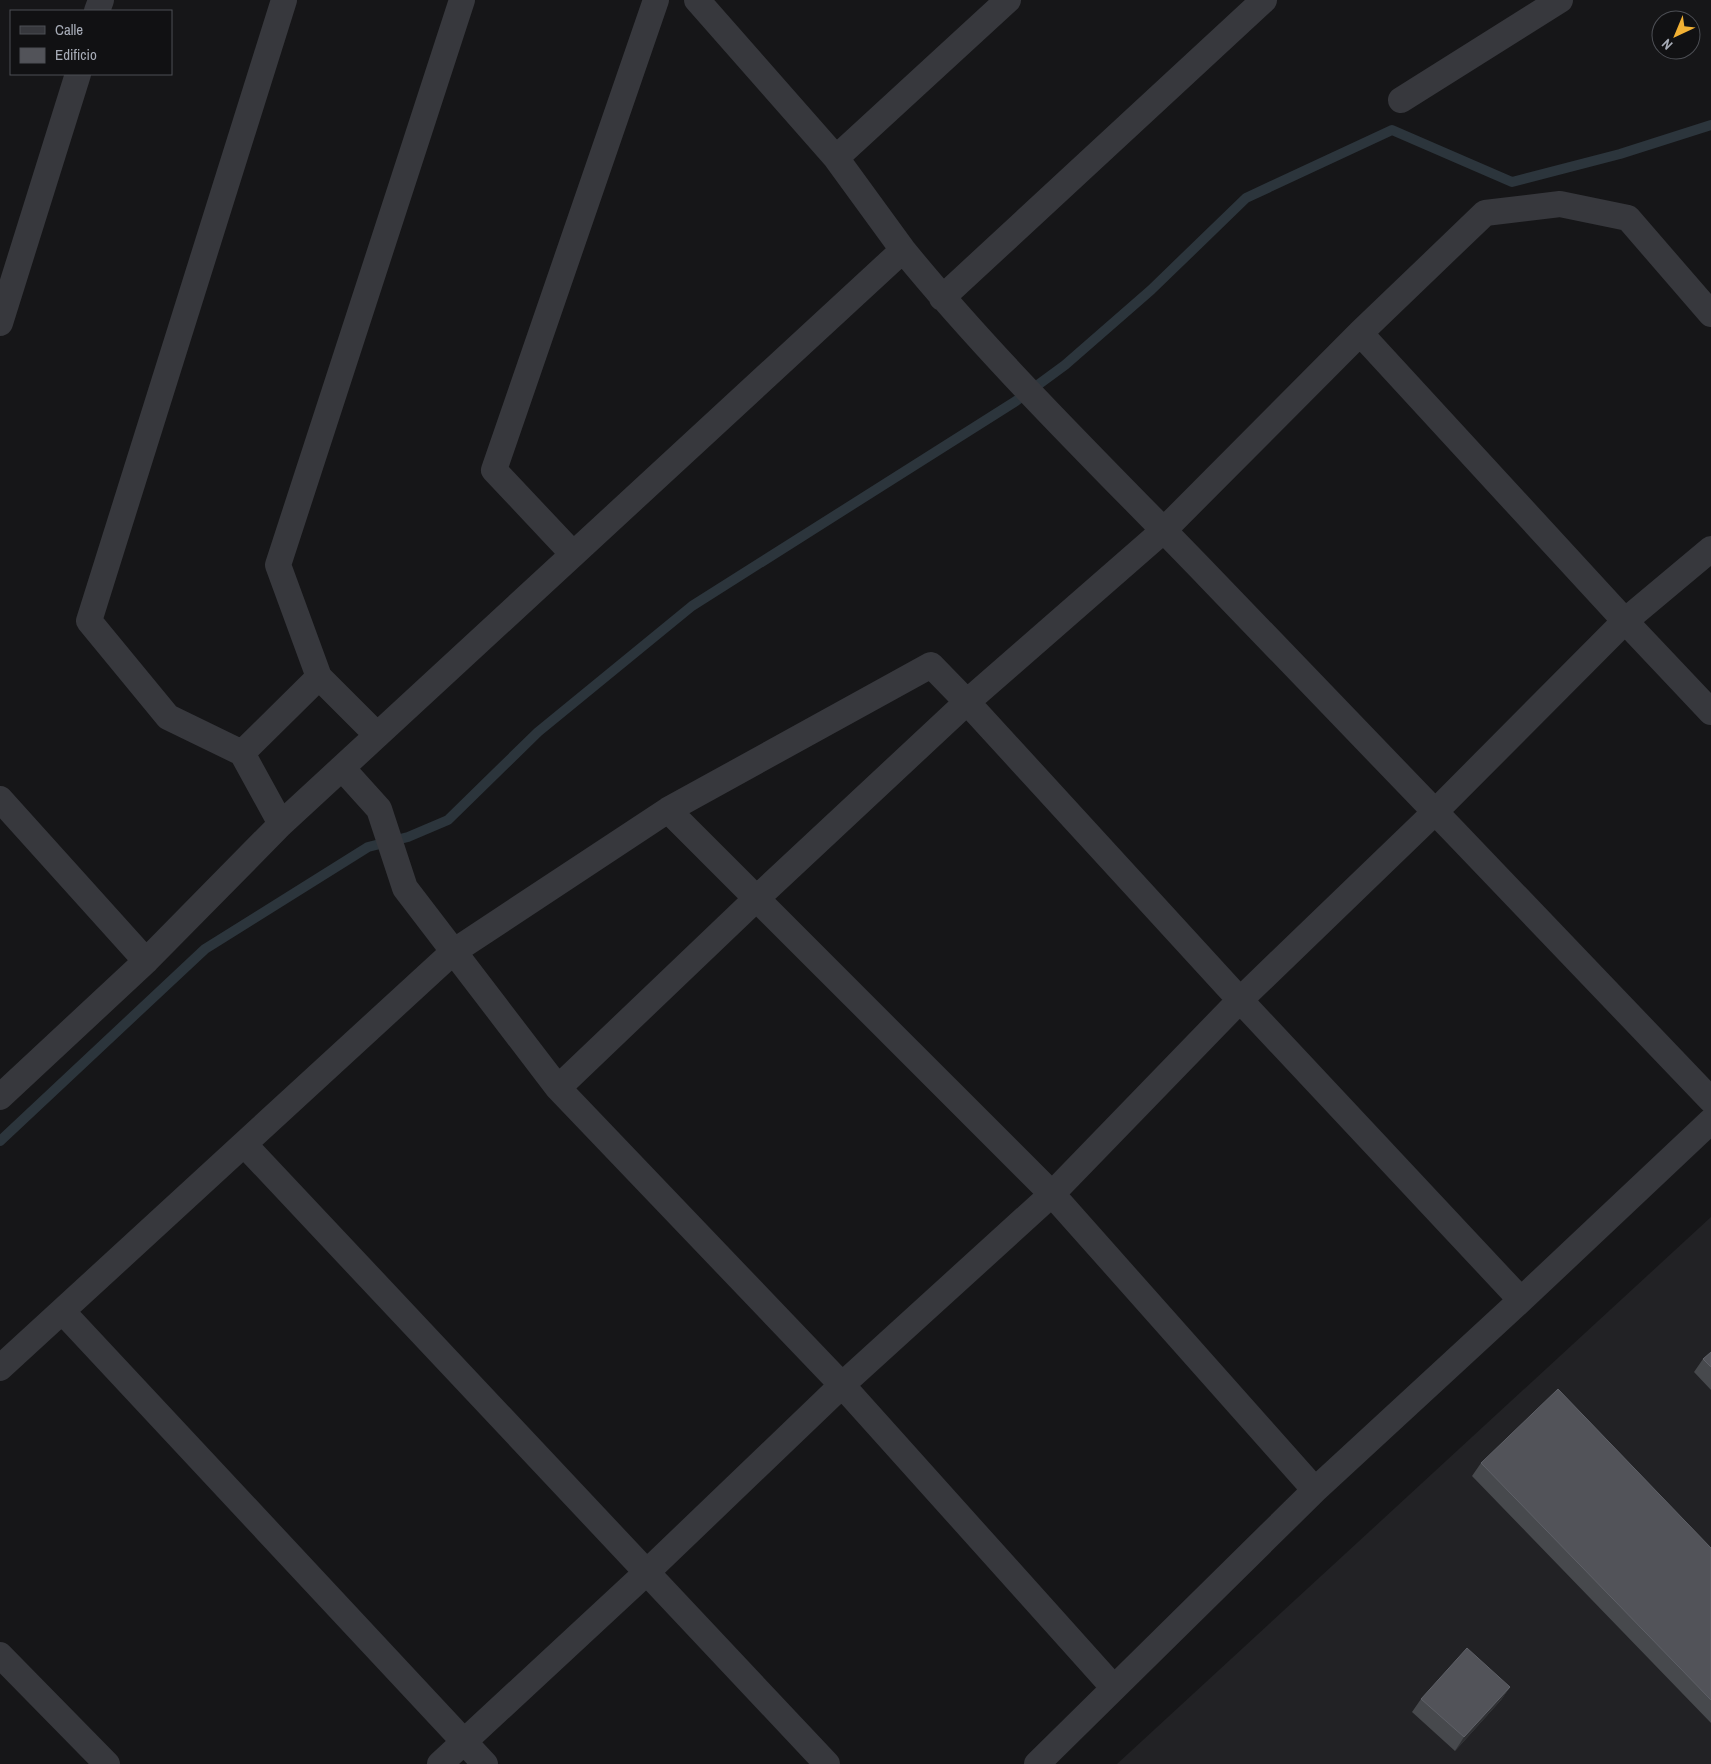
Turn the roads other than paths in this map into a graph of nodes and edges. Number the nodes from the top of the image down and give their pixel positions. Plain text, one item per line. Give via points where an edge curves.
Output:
1 (284, 0) edge
2 (462, 0) edge
3 (656, 0) edge
4 (697, 0) edge
5 (1264, 0) edge
6 (1560, 0) edge
7 (999, 3) edge
8 (78, 75) edge
9 (1401, 100) dead end
10 (836, 158) junction
11 (903, 250) junction
12 (942, 298) junction
13 (1711, 314) edge
14 (0, 324) edge
15 (1360, 333) junction
16 (1164, 530) junction
17 (1711, 549) edge
18 (573, 554) junction
19 (1625, 622) junction
20 (319, 678) junction
21 (968, 702) junction
22 (1711, 712) edge
23 (377, 735) junction
24 (242, 753) junction
25 (342, 768) junction
26 (0, 799) edge
27 (668, 810) junction
28 (1436, 812) junction
29 (281, 824) junction
30 (756, 899) junction
31 (453, 952) junction
32 (146, 960) junction
33 (1240, 1000) junction
34 (558, 1088) junction
35 (0, 1098) edge
36 (1711, 1100) edge
37 (1711, 1120) edge
38 (244, 1144) junction
39 (1052, 1194) junction
40 (1521, 1300) junction
41 (62, 1311) junction
42 (0, 1368) edge
43 (842, 1384) junction
44 (1314, 1490) junction
45 (647, 1572) junction
46 (0, 1654) edge
47 (1114, 1688) junction
48 (464, 1742) junction
49 (106, 1764) edge
50 (440, 1764) edge
51 (485, 1764) edge
52 (827, 1764) edge
53 (1037, 1764) edge

1 - 24 street via 89,621 168,717
2 - 20 street via 278,565
3 - 18 street via 494,470
4 - 10 street
5 - 12 street
6 - 9 street
7 - 10 street
8 - 14 street
10 - 11 street
11 - 12 street
11 - 18 street
12 - 16 street
13 - 15 street via 1628,218 1560,204 1485,213
15 - 16 street
15 - 19 street
16 - 21 street
16 - 28 street
17 - 19 street
18 - 23 street
19 - 22 street
19 - 28 street
20 - 23 street
20 - 24 street
21 - 27 street via 931,665
21 - 30 street
21 - 33 street
23 - 25 street
24 - 29 street
25 - 29 street
25 - 31 street via 379,809 405,888
26 - 32 street
27 - 30 street
27 - 31 street
28 - 33 street
28 - 36 street
29 - 32 street
30 - 34 street
30 - 39 street
31 - 34 street
31 - 38 street
32 - 35 street
33 - 39 street
33 - 40 street
34 - 43 street
37 - 40 street
38 - 41 street
38 - 45 street
39 - 43 street
39 - 44 street
40 - 44 street
41 - 42 street
41 - 48 street
43 - 45 street
43 - 47 street
44 - 47 street
45 - 48 street
45 - 52 street
46 - 49 street
47 - 53 street
48 - 50 street
48 - 51 street

